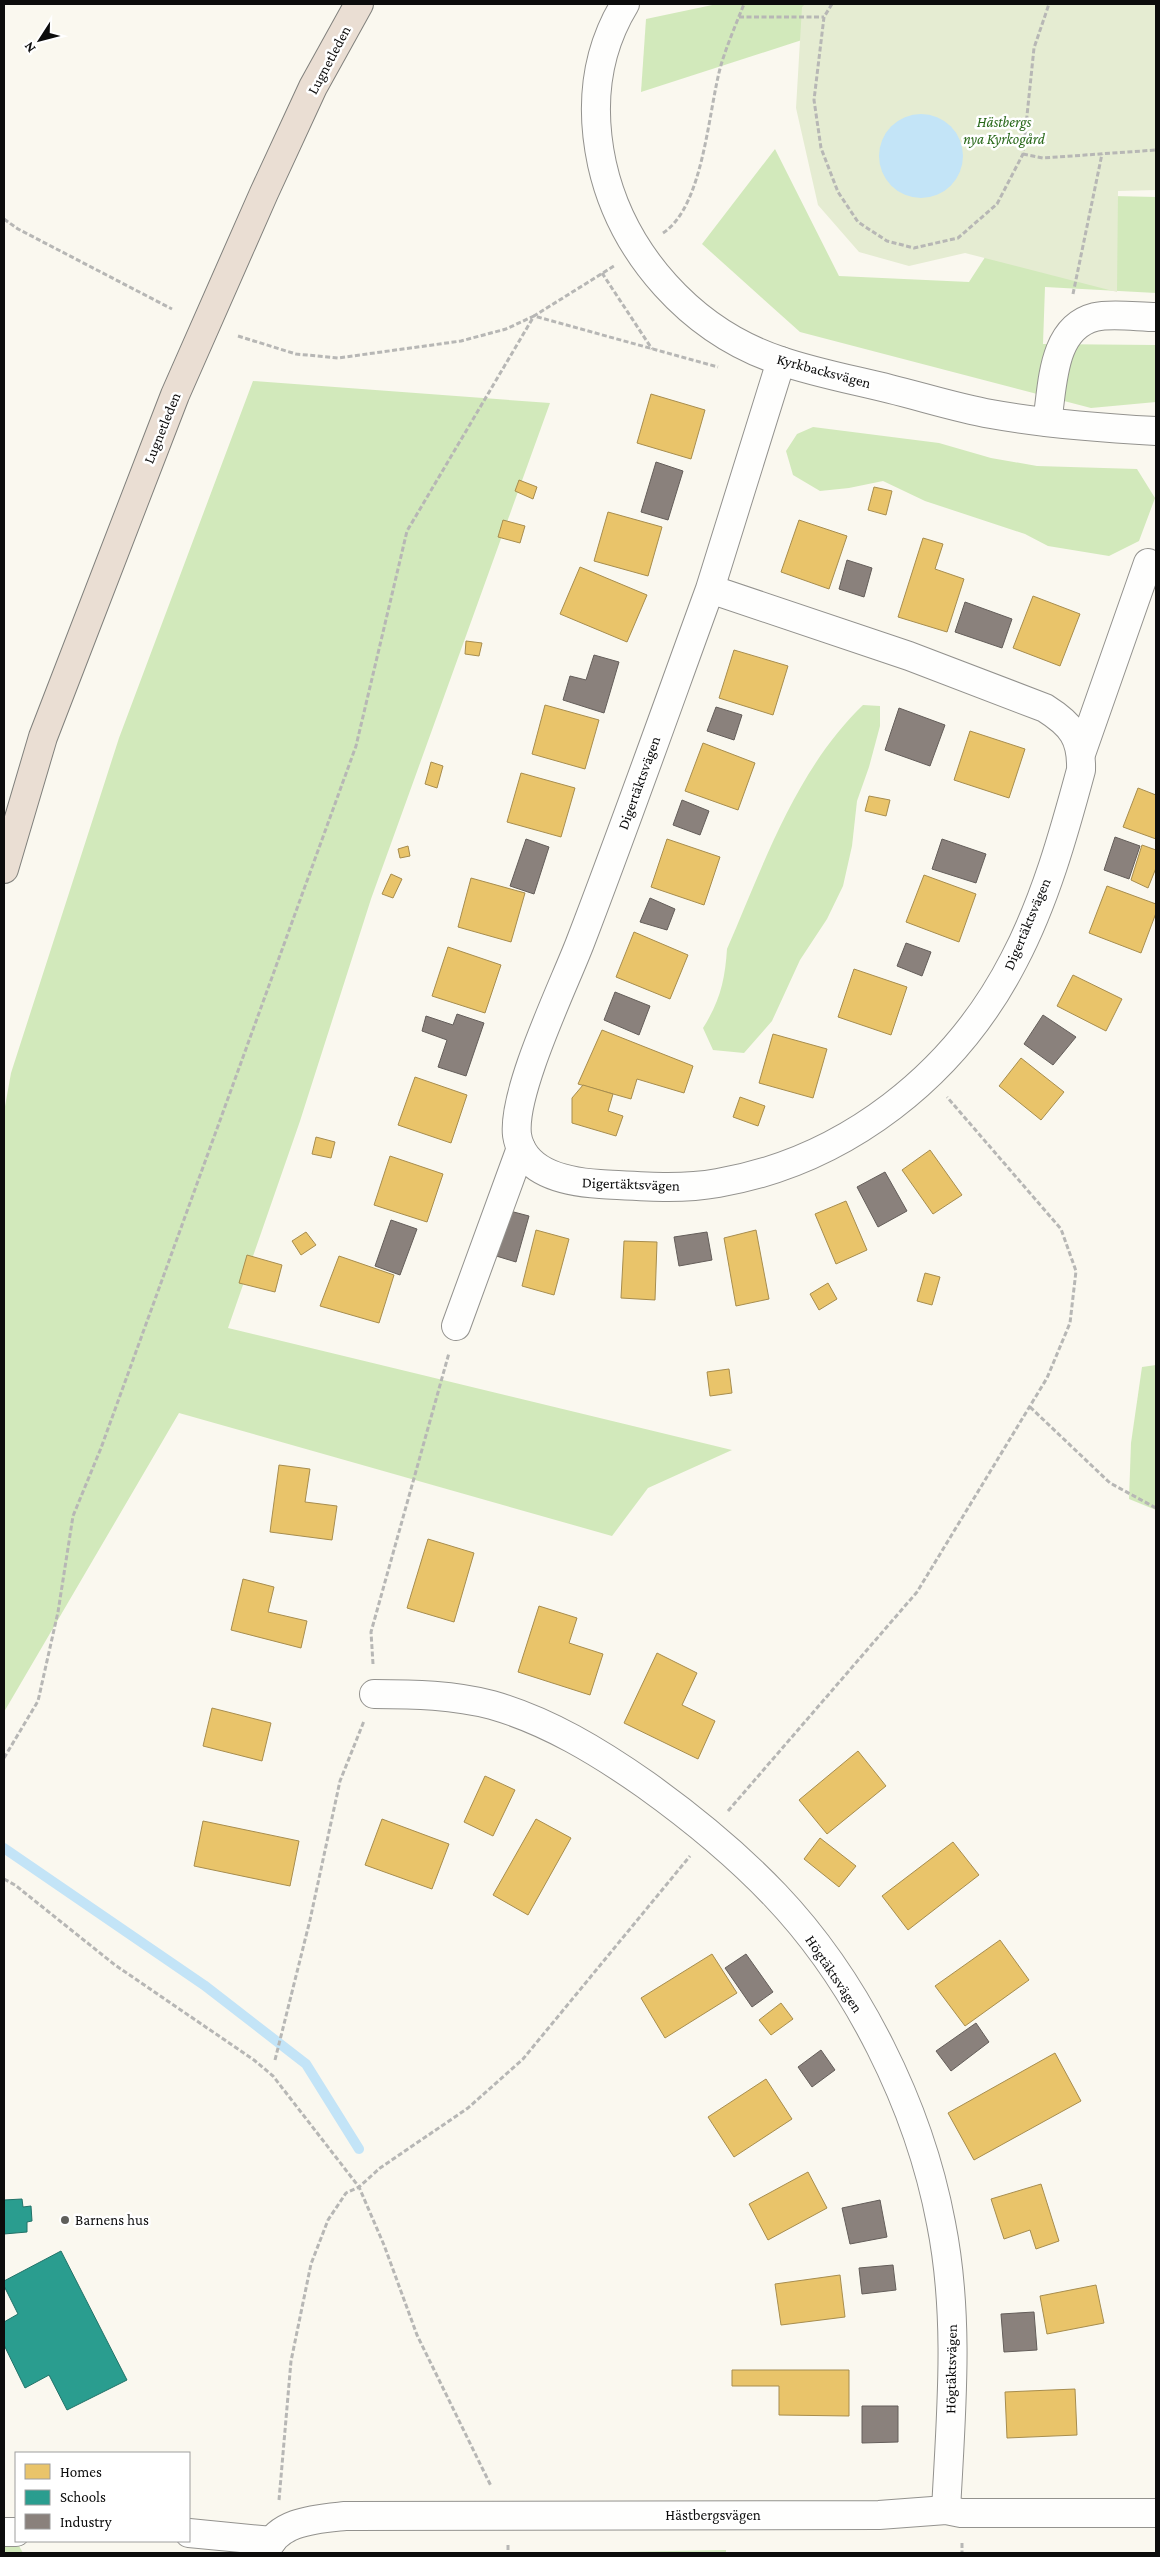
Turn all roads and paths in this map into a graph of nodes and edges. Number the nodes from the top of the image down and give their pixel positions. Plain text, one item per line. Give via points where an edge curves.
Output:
1 (359, 4) edge
2 (625, 4) edge
3 (744, 4) edge
4 (832, 4) edge
5 (1049, 4) edge
6 (824, 16) junction
7 (739, 17) junction
8 (1156, 150) edge
9 (1024, 154) junction
10 (1102, 154) junction
11 (4, 219) edge
12 (637, 250) junction
13 (602, 274) junction
14 (172, 309) dead end
15 (534, 316) junction
16 (1156, 317) edge
17 (238, 336) dead end
18 (1066, 336) junction
19 (652, 350) junction
20 (780, 361) junction
21 (719, 367) dead end
22 (1047, 422) junction
23 (1156, 431) edge
24 (1148, 563) dead end
25 (710, 590) junction
26 (1082, 751) junction
27 (4, 869) edge
28 (928, 1075) junction
29 (521, 1148) junction
30 (456, 1326) joint
31 (1030, 1407) junction
32 (1156, 1508) edge
33 (374, 1694) junction
34 (4, 1758) edge
35 (709, 1833) junction
36 (4, 1879) edge
37 (275, 2060) dead end
38 (359, 2187) junction
39 (946, 2510) junction
40 (1156, 2513) edge
41 (500, 2516) junction
42 (190, 2532) edge
43 (271, 2544) edge

1 - 27 highway, Lugnetleden via 313,87 175,395 43,737
2 - 12 street, Kyrkbacksvägen via 601,57 595,108 597,144 604,175 625,229
3 - 7 path
4 - 6 path
5 - 9 path via 1034,48
6 - 7 path
6 - 9 path via 814,100 821,148 838,192 858,222 887,241 914,248 958,238 997,204
7 - 12 path via 721,66 693,187 684,210 670,228
8 - 10 path
9 - 10 path via 1042,158
10 - 18 path
11 - 14 path via 62,253
12 - 13 path
12 - 20 street, Kyrkbacksvägen via 653,272 692,310 740,343
13 - 15 path
13 - 19 path
15 - 17 path via 506,329 461,341 338,358 296,354
15 - 19 path
15 - 34 path via 408,531 356,746 101,1448 72,1516 58,1612 38,1701
16 - 18 street via 1095,317
18 - 22 street via 1058,356
19 - 21 path
20 - 22 street, Kyrkbacksvägen via 990,414
20 - 25 street, Digertäktsvägen
22 - 23 street, Kyrkbacksvägen
24 - 26 street, Digertäktsvägen
25 - 26 street via 917,659 1045,708 1075,734
25 - 29 street, Digertäktsvägen via 539,1046 519,1107 517,1134
26 - 28 street, Digertäktsvägen via 1076,788 1042,894 1014,960 983,1012 946,1059
28 - 29 street, Digertäktsvägen via 905,1098 860,1130 814,1154 766,1172 716,1184 666,1188 578,1183 547,1173 529,1161
28 - 31 path via 1061,1229 1076,1271 1070,1323 1047,1378
29 - 30 street
30 - 33 path via 371,1632
31 - 32 path via 1110,1483
31 - 35 path via 917,1592
33 - 35 street, Högtäktsvägen via 422,1694 467,1700 526,1717 564,1734 620,1767
33 - 37 path via 340,1782
35 - 38 path via 522,2059 468,2108 380,2168
35 - 39 street, Högtäktsvägen via 776,1896 813,1941 861,2014 912,2117 941,2223 951,2290 954,2340
36 - 38 path via 115,1965 273,2076
38 - 41 path via 417,2335 491,2484
38 - 43 path via 346,2193 328,2220 311,2264 291,2361
39 - 40 street, Hästbergsvägen via 961,2513
39 - 41 street, Hästbergsvägen via 879,2515
41 - 43 street, Hästbergsvägen via 345,2516 303,2521
42 - 43 street

